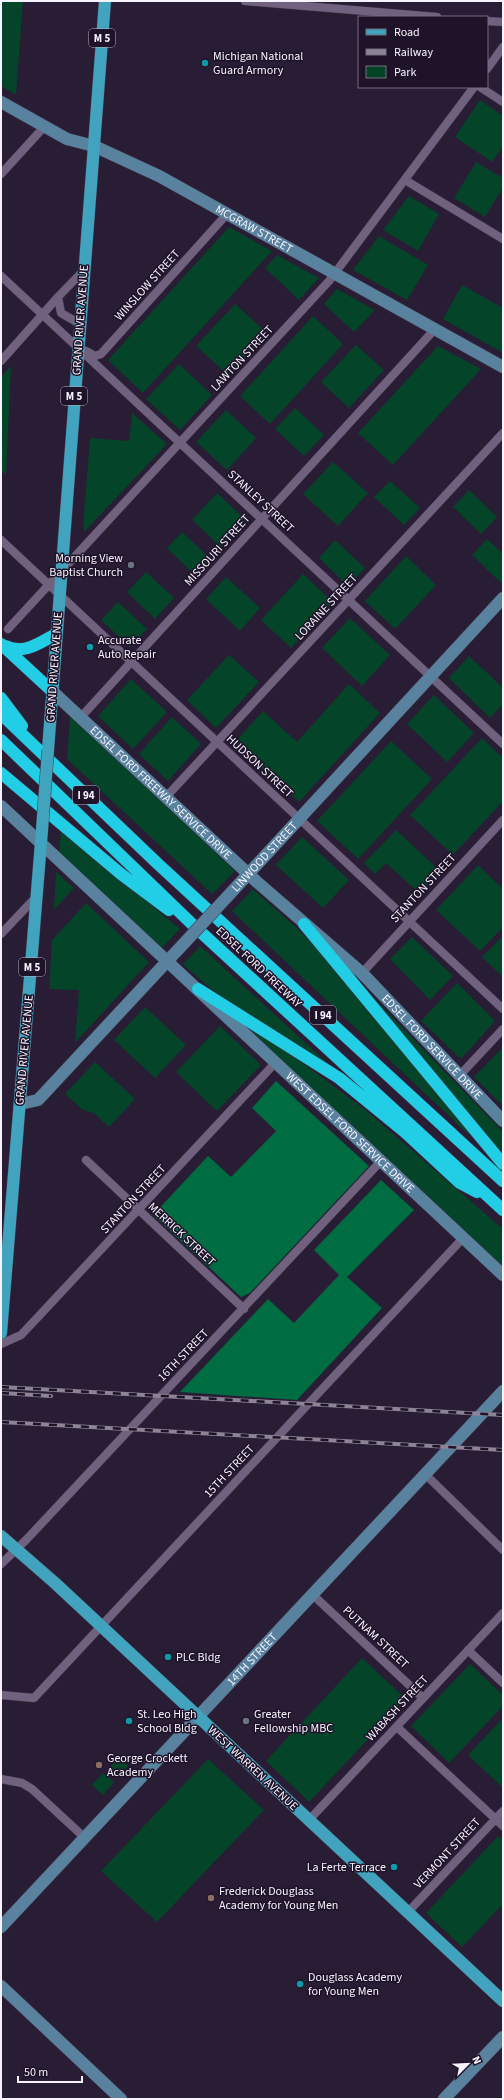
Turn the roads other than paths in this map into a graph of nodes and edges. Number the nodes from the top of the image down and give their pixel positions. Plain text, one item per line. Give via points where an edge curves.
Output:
1 (105, 1) edge
2 (245, 1) edge
3 (425, 16) edge
4 (488, 21) edge
5 (503, 22) edge
6 (503, 47) edge
7 (488, 68) edge
8 (473, 88) edge
9 (482, 88) edge
10 (1, 102) edge
11 (503, 102) edge
12 (44, 127) junction
13 (94, 146) junction
14 (1, 174) edge
15 (405, 180) junction
16 (227, 214) junction
17 (503, 239) edge
18 (84, 270) junction
19 (335, 274) junction
20 (1, 276) edge
21 (58, 297) junction
22 (42, 314) junction
23 (80, 324) junction
24 (435, 329) junction
25 (78, 348) junction
26 (1, 361) edge
27 (503, 367) edge
28 (503, 433) edge
29 (180, 443) junction
30 (262, 518) junction
31 (1, 540) edge
32 (61, 573) junction
33 (49, 585) junction
34 (59, 595) junction
35 (503, 598) edge
36 (349, 601) junction
37 (8, 629) dead end
38 (56, 634) junction
39 (2, 644) edge
40 (131, 662) junction
41 (431, 677) junction
42 (52, 691) junction
43 (1, 698) edge
44 (1, 714) edge
45 (81, 717) junction
46 (1, 740) edge
47 (30, 740) junction
48 (217, 742) junction
49 (503, 744) edge
50 (1, 751) edge
51 (28, 765) junction
52 (1, 773) edge
53 (166, 797) junction
54 (1, 806) edge
55 (299, 818) junction
56 (503, 820) edge
57 (41, 843) junction
58 (248, 873) junction
59 (36, 896) junction
60 (409, 921) junction
61 (192, 924) junction
62 (304, 924) junction
63 (1, 934) edge
64 (171, 957) junction
65 (362, 973) junction
66 (198, 989) junction
67 (503, 1009) edge
68 (503, 1029) edge
69 (276, 1062) junction
70 (460, 1075) junction
71 (20, 1104) junction
72 (503, 1121) edge
73 (86, 1160) dead end
74 (381, 1161) junction
75 (503, 1164) edge
76 (503, 1181) edge
77 (499, 1206) edge
78 (139, 1210) junction
79 (464, 1238) junction
80 (503, 1275) edge
81 (244, 1309) junction
82 (1, 1333) edge
83 (1, 1344) edge
84 (503, 1391) edge
85 (425, 1474) junction
86 (1, 1536) edge
87 (16, 1548) junction
88 (503, 1550) edge
89 (1, 1564) edge
90 (313, 1595) junction
91 (503, 1613) edge
92 (101, 1625) junction
93 (468, 1650) junction
94 (503, 1683) edge
95 (1, 1695) edge
96 (424, 1698) junction
97 (199, 1717) junction
98 (397, 1726) junction
99 (1, 1779) edge
100 (503, 1811) edge
101 (495, 1819) junction
102 (309, 1820) junction
103 (503, 1826) edge
104 (84, 1838) junction
105 (408, 1912) junction
106 (1, 1927) edge
107 (1, 1986) edge
108 (503, 2001) edge
109 (503, 2037) edge
110 (121, 2099) edge
111 (444, 2099) edge

1 - 13 main road, GRAND RIVER AVENUE / M 5
2 - 3 street
4 - 5 street
6 - 7 street
8 - 15 street, LAWTON STREET
9 - 11 street
10 - 12 street, MCGRAW STREET
12 - 13 street, MCGRAW STREET via 79,143
12 - 14 street
13 - 16 street, MCGRAW STREET via 159,176
13 - 18 main road, GRAND RIVER AVENUE / M 5
15 - 17 street
15 - 19 street, LAWTON STREET
16 - 19 street, MCGRAW STREET
16 - 25 street, WINSLOW STREET via 101,354 95,356
18 - 21 street
18 - 23 main road, GRAND RIVER AVENUE / M 5
19 - 24 street, MCGRAW STREET
19 - 29 street, LAWTON STREET
20 - 22 street, STANLEY STREET
21 - 22 street
21 - 23 street via 61,313
22 - 25 street, STANLEY STREET
22 - 26 street
23 - 25 main road, GRAND RIVER AVENUE / M 5
24 - 27 street, MCGRAW STREET
24 - 30 street, MISSOURI STREET
25 - 29 street, STANLEY STREET
25 - 32 main road, GRAND RIVER AVENUE / M 5
28 - 36 street, LORAINE STREET
29 - 30 street, STANLEY STREET
29 - 32 street, LAWTON STREET
30 - 36 street, STANLEY STREET
30 - 40 street, MISSOURI STREET
31 - 33 street, HUDSON STREET
32 - 33 street, LAWTON STREET
32 - 34 main road, GRAND RIVER AVENUE / M 5
33 - 34 street, HUDSON STREET
33 - 37 street, LAWTON STREET
34 - 38 main road, GRAND RIVER AVENUE / M 5
34 - 40 street, HUDSON STREET
35 - 41 street, LINWOOD STREET
36 - 41 street, STANLEY STREET
36 - 48 street, LORAINE STREET
38 - 39 highway via 25,650 13,650
38 - 42 main road, GRAND RIVER AVENUE / M 5
39 - 42 highway
40 - 45 street, MISSOURI STREET
40 - 48 street, HUDSON STREET
41 - 49 street, STANLEY STREET
41 - 55 street, LINWOOD STREET
42 - 45 street, EDSEL FORD FREEWAY SERVICE DRIVE
42 - 57 main road, GRAND RIVER AVENUE / M 5, bridge
43 - 47 highway
44 - 47 highway, EDSEL FORD FREEWAY / I 94
45 - 53 street, EDSEL FORD FREEWAY SERVICE DRIVE
46 - 51 highway, EDSEL FORD FREEWAY / I 94
47 - 76 highway, EDSEL FORD FREEWAY / I 94 via 153,859
48 - 53 street, LORAINE STREET
48 - 55 street, HUDSON STREET
50 - 51 highway
51 - 61 highway, EDSEL FORD FREEWAY / I 94
52 - 61 highway via 158,903
53 - 58 street, EDSEL FORD FREEWAY SERVICE DRIVE
54 - 57 street
55 - 58 street, LINWOOD STREET
55 - 60 street, HUDSON STREET
56 - 60 street, STANTON STREET
57 - 59 main road, GRAND RIVER AVENUE / M 5
57 - 64 street
58 - 62 street, EDSEL FORD FREEWAY SERVICE DRIVE
58 - 64 street, LINWOOD STREET, bridge
59 - 63 street
59 - 71 main road, GRAND RIVER AVENUE / M 5
60 - 65 street, STANTON STREET
60 - 67 street, HUDSON STREET
61 - 77 highway, EDSEL FORD FREEWAY / I 94
62 - 65 street, EDSEL FORD FREEWAY SERVICE DRIVE
62 - 75 highway
64 - 66 street
64 - 71 street, LINWOOD STREET via 38,1100
65 - 70 street, EDSEL FORD SERVICE DRIVE
66 - 69 street, WEST EDSEL FORD SERVICE DRIVE
66 - 77 highway via 339,1078 405,1132 460,1183
68 - 70 street
69 - 74 street, WEST EDSEL FORD SERVICE DRIVE
69 - 78 street, STANTON STREET
70 - 72 street, EDSEL FORD SERVICE DRIVE
71 - 82 main road, GRAND RIVER AVENUE / M 5
73 - 78 street, MERRICK STREET
74 - 79 street, WEST EDSEL FORD SERVICE DRIVE
74 - 81 street, 16TH STREET
78 - 81 street, MERRICK STREET
78 - 83 street, STANTON STREET via 21,1335
79 - 80 street, WEST EDSEL FORD SERVICE DRIVE
79 - 92 street, 15TH STREET
81 - 87 street, 16TH STREET
84 - 85 street, 14TH STREET
85 - 88 street
85 - 90 street, 14TH STREET
86 - 87 main road, WEST WARREN AVENUE
87 - 89 street, 16TH STREET
87 - 92 main road, WEST WARREN AVENUE
90 - 96 street, PUTNAM STREET
90 - 97 street, 14TH STREET
91 - 93 street, WABASH STREET
92 - 95 street, 15TH STREET via 34,1698
92 - 97 main road, WEST WARREN AVENUE
93 - 94 street
93 - 96 street, WABASH STREET
96 - 98 street, WABASH STREET
97 - 102 main road, WEST WARREN AVENUE
97 - 104 street, 14TH STREET
98 - 101 street
98 - 102 street, WABASH STREET
99 - 104 street via 22,1783 32,1789
100 - 101 street, VERMONT STREET
101 - 103 street
101 - 105 street, VERMONT STREET
102 - 105 main road, WEST WARREN AVENUE
104 - 106 street, 14TH STREET
105 - 108 main road, WEST WARREN AVENUE
107 - 110 street
109 - 111 street

